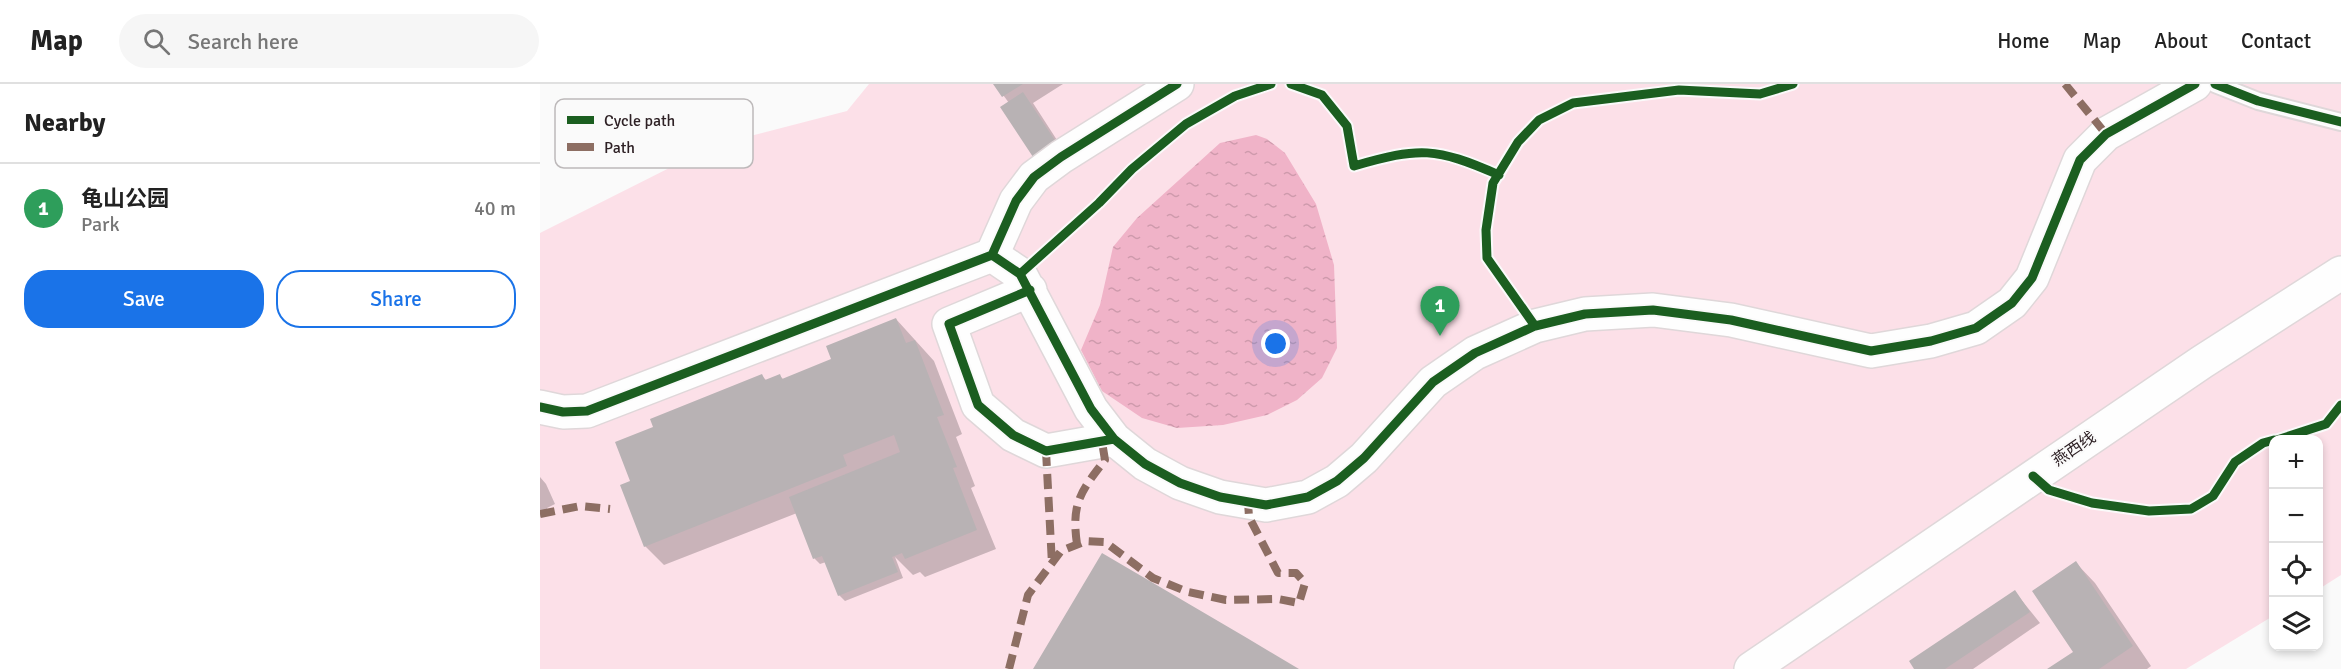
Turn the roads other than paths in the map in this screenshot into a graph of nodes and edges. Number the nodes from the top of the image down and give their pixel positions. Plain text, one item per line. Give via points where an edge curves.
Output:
1 (1177, 84) edge
2 (2195, 84) edge
3 (2215, 84) edge
4 (2341, 122) edge
5 (992, 255) junction
6 (2341, 273) edge
7 (1030, 290) junction
8 (540, 407) edge
9 (1114, 439) junction
10 (1751, 669) edge

1 - 5 street via 1034,177 1017,201
2 - 9 street via 2106,134 2080,160 2032,278 2012,303 1976,328 1931,341 1871,351 1731,320 1653,310 1585,314 1535,326 1475,353 1433,382 1364,458 1337,481 1308,497 1266,505 1180,483 1145,464
3 - 4 lane via 2258,101
5 - 7 street via 1020,274
5 - 8 street via 587,411 563,412
6 - 10 street, 燕西线 via 2202,362
7 - 9 street via 1091,409
7 - 9 street via 949,324 978,405 1013,435 1046,451

